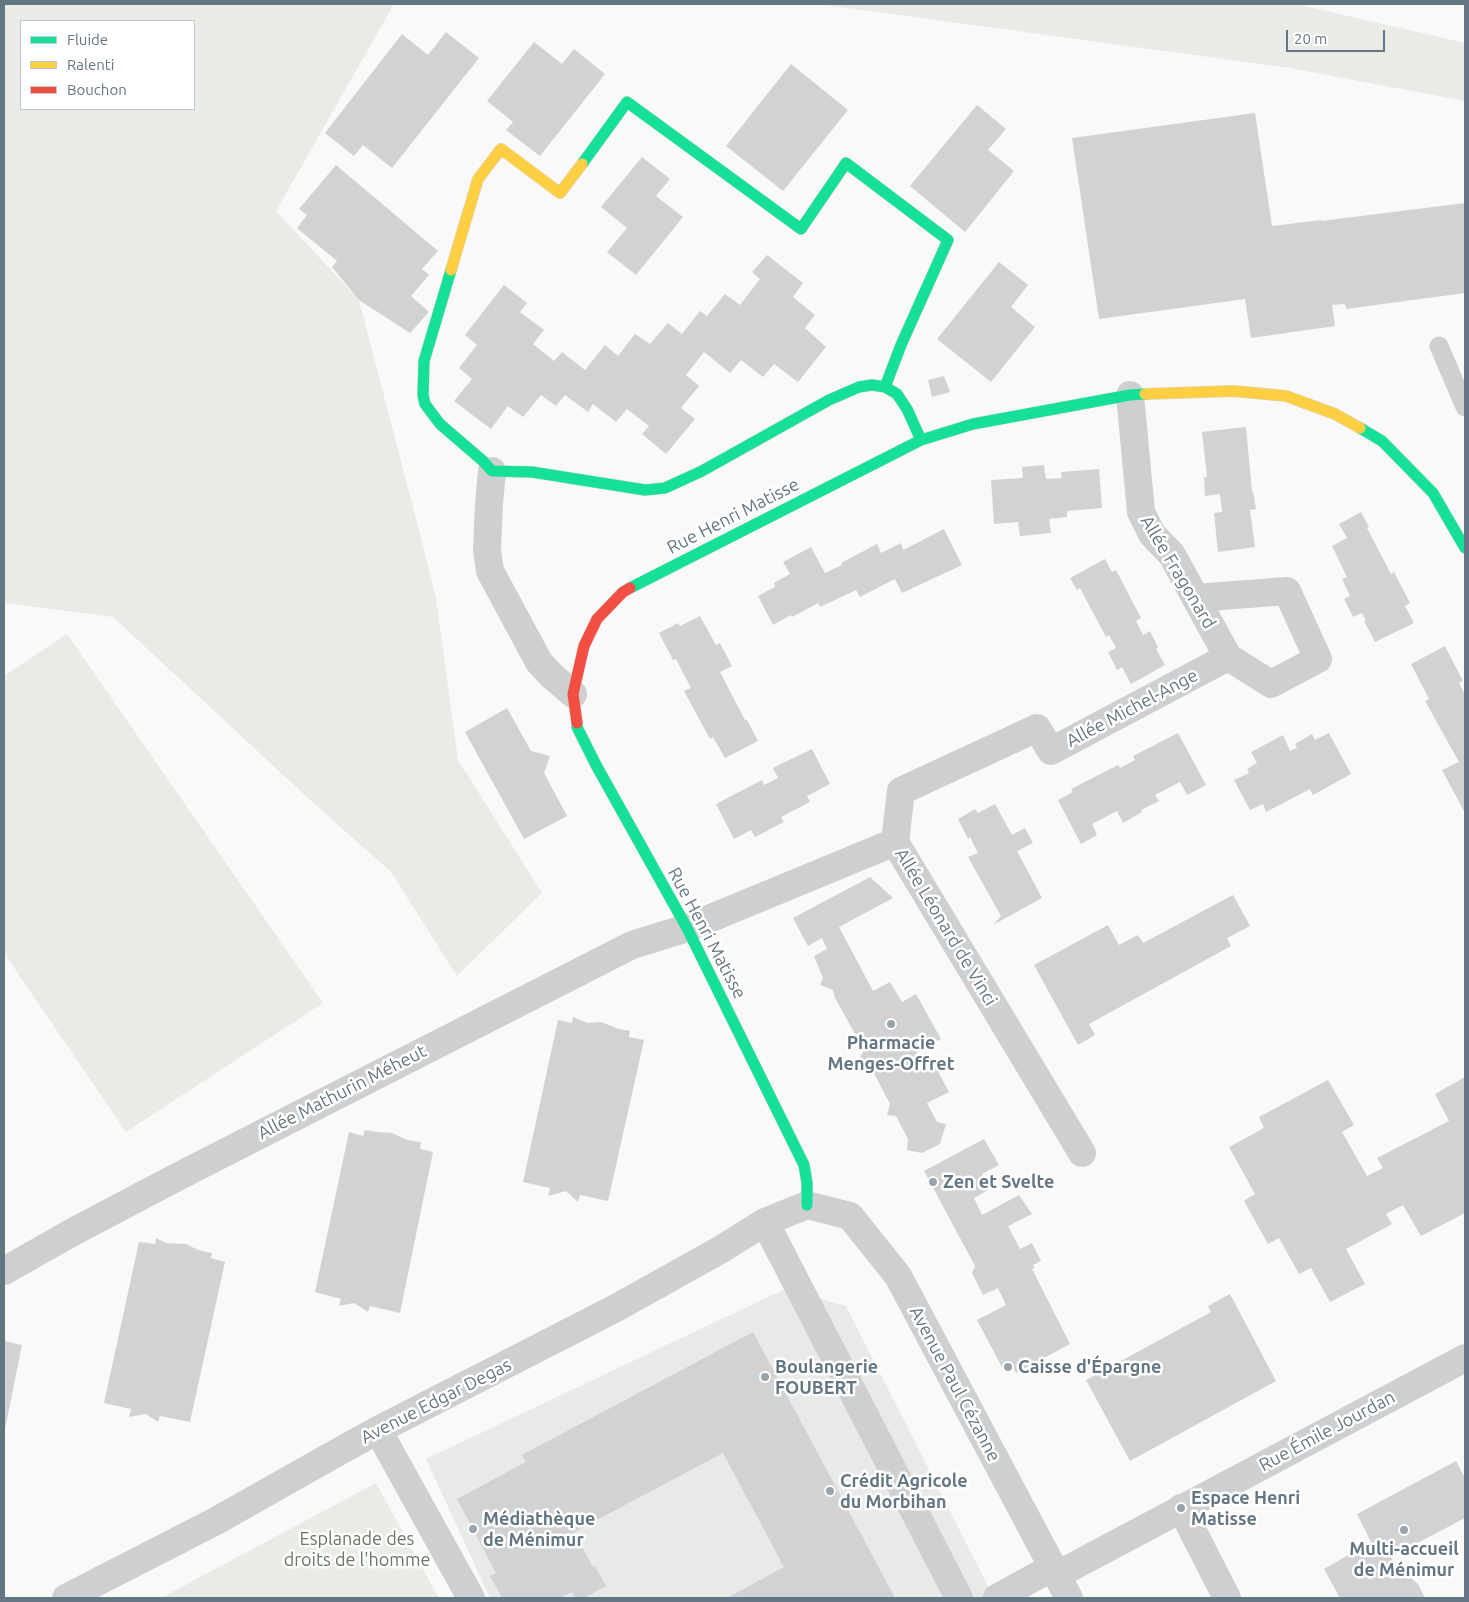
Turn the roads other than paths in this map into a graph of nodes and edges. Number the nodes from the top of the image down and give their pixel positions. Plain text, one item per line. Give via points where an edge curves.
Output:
1 (1440, 346) dead end
2 (885, 387) junction
3 (1130, 395) junction
4 (1465, 406) edge
5 (921, 440) junction
6 (492, 471) junction
7 (1465, 548) edge
8 (1196, 598) junction
9 (1228, 657) junction
10 (573, 694) junction
11 (895, 842) junction
12 (686, 928) junction
13 (1082, 1154) dead end
14 (807, 1205) junction
15 (765, 1222) junction
16 (4, 1271) edge
17 (1465, 1358) edge
18 (378, 1430) junction
19 (1181, 1508) junction
20 (1060, 1580) edge
21 (66, 1598) edge
22 (471, 1598) edge
23 (959, 1598) edge
24 (997, 1598) edge
25 (1228, 1598) edge

1 - 4 lane
2 - 5 street via 902,401
2 - 6 street via 859,387 829,400 702,471 665,488 645,490 532,472
2 - 6 street via 948,240 846,163 801,229 627,102 560,193 501,149 478,179 424,361 423,395 424,404 440,424
3 - 5 street, Rue Henri Matisse via 973,424
3 - 7 street, Rue Henri Matisse via 1233,391 1286,396 1335,414 1382,441 1433,493
3 - 8 street, Allée Fragonard via 1141,512 1152,534 1172,555
5 - 10 street, Rue Henri Matisse via 623,592 597,619 584,646
6 - 10 street via 487,550 490,571 539,662
8 - 9 street, Allée Fragonard
8 - 9 street via 1288,591 1318,659 1271,684
9 - 11 street, Allée Michel-Ange via 1052,751 1037,728 901,791
10 - 12 street, Rue Henri Matisse via 577,727
11 - 12 street, Allée Léonard de Vinci
11 - 13 street, Allée Léonard de Vinci
12 - 14 street, Rue Henri Matisse via 804,1165
12 - 16 street, Allée Mathurin Méheut via 632,944 180,1175
14 - 15 street, Avenue Edgar Degas
14 - 20 street, Avenue Paul Cézanne via 850,1216 898,1276
15 - 18 street, Avenue Edgar Degas via 616,1308
15 - 23 street
17 - 19 street, Rue Émile Jourdan
18 - 21 street, Avenue Edgar Degas via 216,1521
18 - 22 street
19 - 20 street, Rue Émile Jourdan
19 - 25 street
20 - 24 street, Rue Émile Jourdan

